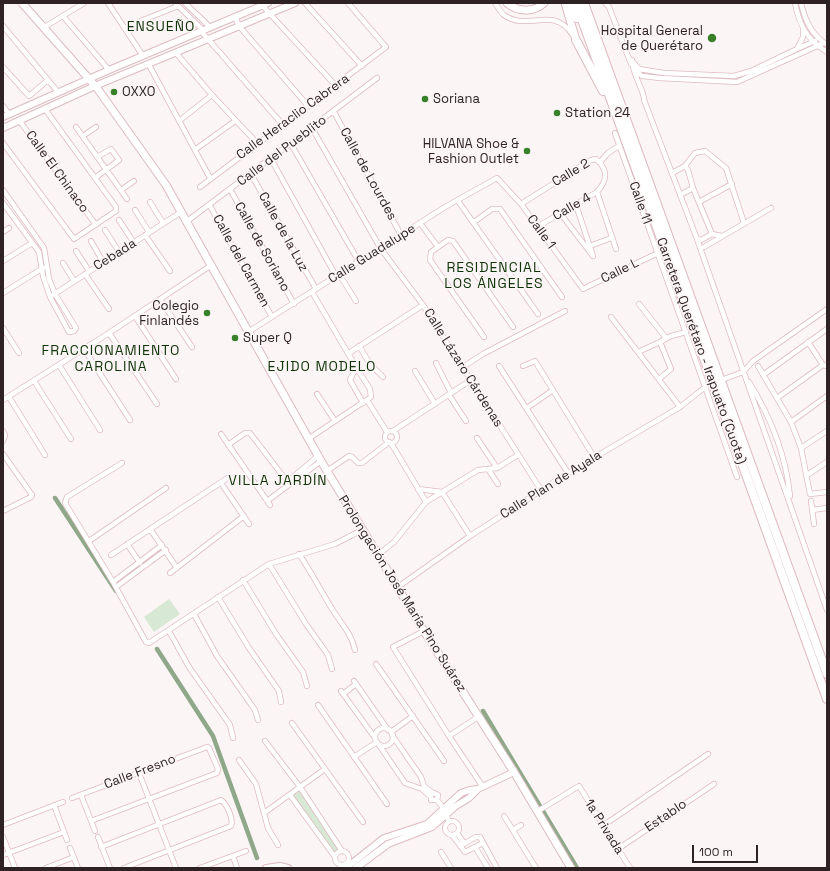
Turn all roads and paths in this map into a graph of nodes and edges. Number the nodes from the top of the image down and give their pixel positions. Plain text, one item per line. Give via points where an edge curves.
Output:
1 (22, 3) edge
2 (84, 3) edge
3 (108, 3) edge
4 (185, 3) edge
5 (295, 3) edge
6 (304, 3) edge
7 (348, 3) edge
8 (494, 3) edge
9 (507, 3) edge
10 (544, 3) edge
11 (566, 3) edge
12 (569, 3) edge
13 (576, 3) edge
14 (584, 3) edge
15 (589, 3) edge
16 (605, 3) edge
17 (611, 3) edge
18 (795, 3) edge
19 (801, 3) edge
20 (263, 4) edge
21 (176, 5) edge
22 (270, 13) junction
23 (63, 16) junction
24 (235, 17) junction
25 (592, 24) junction
26 (3, 26) edge
27 (239, 26) junction
28 (126, 27) junction
29 (210, 27) junction
30 (43, 28) junction
31 (803, 29) junction
32 (202, 30) junction
33 (207, 38) junction
34 (819, 39) junction
35 (576, 40) junction
36 (590, 42) junction
37 (813, 42) junction
38 (826, 44) edge
39 (818, 46) junction
40 (797, 48) junction
41 (827, 52) edge
42 (176, 53) junction
43 (143, 56) junction
44 (632, 60) junction
45 (149, 64) junction
46 (362, 66) junction
47 (632, 66) junction
48 (3, 67) edge
49 (109, 70) junction
50 (377, 78) dead end
51 (89, 79) junction
52 (48, 80) junction
53 (95, 86) junction
54 (336, 86) junction
55 (37, 90) junction
56 (58, 92) junction
57 (212, 95) junction
58 (44, 99) junction
59 (3, 106) edge
60 (308, 106) junction
61 (45, 109) junction
62 (334, 112) junction
63 (9, 114) junction
64 (3, 117) edge
65 (19, 120) junction
66 (179, 121) junction
67 (235, 121) junction
68 (283, 125) junction
69 (76, 127) dead end
70 (96, 127) dead end
71 (3, 128) edge
72 (312, 128) junction
73 (615, 133) dead end
74 (83, 136) junction
75 (627, 141) junction
76 (3, 143) edge
77 (257, 144) junction
78 (291, 144) junction
79 (619, 146) junction
80 (196, 149) junction
81 (97, 157) junction
82 (271, 159) junction
83 (600, 162) junction
84 (685, 166) junction
85 (106, 169) junction
86 (672, 173) junction
87 (251, 174) junction
88 (95, 178) junction
89 (210, 178) junction
90 (497, 178) joint
91 (134, 181) dead end
92 (732, 184) junction
93 (200, 187) dead end
94 (693, 188) junction
95 (3, 190) edge
96 (121, 190) junction
97 (230, 190) junction
98 (597, 192) junction
99 (680, 195) junction
100 (127, 199) dead end
101 (458, 201) junction
102 (150, 202) dead end
103 (699, 202) junction
104 (3, 203) edge
105 (521, 204) junction
106 (576, 205) junction
107 (210, 206) junction
108 (771, 208) dead end
109 (135, 210) dead end
110 (181, 212) junction
111 (560, 213) junction
112 (119, 220) dead end
113 (163, 222) junction
114 (186, 222) junction
115 (474, 222) junction
116 (420, 223) junction
117 (744, 223) junction
118 (96, 225) junction
119 (537, 227) junction
120 (9, 228) dead end
121 (105, 230) dead end
122 (3, 232) edge
123 (147, 233) junction
124 (712, 234) junction
125 (401, 235) junction
126 (722, 236) junction
127 (611, 238) junction
128 (699, 239) junction
129 (91, 241) dead end
130 (32, 243) junction
131 (134, 243) junction
132 (590, 246) junction
133 (438, 247) junction
134 (702, 248) junction
135 (381, 249) junction
136 (616, 249) dead end
137 (76, 251) dead end
138 (119, 252) junction
139 (658, 253) junction
140 (3, 261) edge
141 (103, 262) junction
142 (359, 262) junction
143 (63, 263) dead end
144 (210, 266) junction
145 (47, 267) junction
146 (42, 269) junction
147 (170, 271) dead end
148 (87, 273) junction
149 (338, 275) junction
150 (74, 281) junction
151 (583, 288) joint
152 (314, 291) junction
153 (3, 293) edge
154 (55, 294) junction
155 (50, 297) junction
156 (562, 297) dead end
157 (160, 299) junction
158 (356, 301) dead end
159 (294, 304) junction
160 (639, 304) dead end
161 (423, 305) junction
162 (109, 309) dead end
163 (827, 309) edge
164 (565, 311) dead end
165 (538, 314) dead end
166 (135, 316) junction
167 (272, 317) junction
168 (610, 317) dead end
169 (513, 327) dead end
170 (3, 328) edge
171 (827, 329) edge
172 (248, 332) junction
173 (686, 332) junction
174 (109, 333) junction
175 (484, 338) dead end
176 (666, 338) junction
177 (808, 342) junction
178 (660, 343) junction
179 (359, 346) junction
180 (192, 347) dead end
181 (84, 349) junction
182 (638, 352) junction
183 (19, 353) dead end
184 (349, 353) junction
185 (436, 363) dead end
186 (59, 365) junction
187 (825, 365) edge
188 (499, 366) dead end
189 (523, 366) dead end
190 (758, 366) dead end
191 (356, 367) junction
192 (463, 367) junction
193 (415, 371) dead end
194 (743, 372) junction
195 (763, 375) junction
196 (383, 377) dead end
197 (176, 378) dead end
198 (659, 379) junction
199 (724, 379) dead end
200 (471, 380) junction
201 (34, 381) junction
202 (707, 385) junction
203 (552, 390) junction
204 (317, 394) dead end
205 (450, 394) junction
206 (827, 396) edge
207 (9, 397) junction
208 (778, 398) junction
209 (3, 400) edge
210 (365, 402) junction
211 (157, 404) dead end
212 (435, 404) junction
213 (680, 407) junction
214 (527, 408) junction
215 (130, 420) dead end
216 (335, 421) junction
217 (466, 421) dead end
218 (791, 422) junction
219 (100, 430) dead end
220 (3, 431) edge
221 (393, 431) junction
222 (827, 431) edge
223 (387, 432) junction
224 (221, 434) dead end
225 (308, 438) junction
226 (477, 438) dead end
227 (71, 439) dead end
228 (3, 441) edge
229 (390, 442) junction
230 (228, 445) junction
231 (801, 448) junction
232 (3, 454) edge
233 (45, 455) dead end
234 (518, 455) junction
235 (594, 457) junction
236 (320, 459) junction
237 (827, 462) edge
238 (122, 463) dead end
239 (497, 468) junction
240 (488, 469) junction
241 (327, 472) junction
242 (568, 473) junction
243 (807, 475) junction
244 (229, 477) dead end
245 (738, 477) dead end
246 (221, 483) junction
247 (288, 483) junction
248 (498, 484) dead end
249 (166, 488) dead end
250 (418, 489) junction
251 (541, 490) junction
252 (442, 492) junction
253 (827, 492) edge
254 (266, 501) junction
255 (811, 501) dead end
256 (426, 502) junction
257 (270, 505) dead end
258 (791, 506) junction
259 (827, 508) edge
260 (812, 510) junction
261 (3, 511) edge
262 (244, 516) junction
263 (249, 524) dead end
264 (814, 524) dead end
265 (150, 529) junction
266 (362, 530) junction
267 (470, 536) junction
268 (88, 541) junction
269 (127, 544) junction
270 (162, 545) junction
271 (166, 550) junction
272 (299, 554) junction
273 (111, 555) dead end
274 (378, 555) junction
275 (138, 561) junction
276 (270, 564) junction
277 (142, 566) junction
278 (177, 568) junction
279 (170, 573) dead end
280 (243, 580) junction
281 (113, 582) junction
282 (116, 587) junction
283 (398, 587) junction
284 (218, 597) junction
285 (826, 604) edge
286 (827, 610) edge
287 (194, 614) junction
288 (169, 631) junction
289 (424, 631) junction
290 (355, 650) dead end
291 (376, 664) dead end
292 (332, 668) dead end
293 (827, 674) edge
294 (307, 686) dead end
295 (827, 699) edge
296 (281, 702) dead end
297 (318, 705) dead end
298 (413, 716) junction
299 (478, 717) junction
300 (258, 720) dead end
301 (292, 723) dead end
302 (391, 732) junction
303 (449, 736) junction
304 (233, 738) dead end
305 (265, 741) dead end
306 (377, 742) junction
307 (708, 754) dead end
308 (354, 757) junction
309 (238, 760) dead end
310 (444, 761) dead end
311 (325, 769) junction
312 (514, 772) junction
313 (139, 773) junction
314 (714, 784) dead end
315 (300, 787) junction
316 (423, 788) junction
317 (481, 788) junction
318 (290, 794) junction
319 (81, 795) junction
320 (72, 798) dead end
321 (149, 799) junction
322 (63, 802) dead end
323 (387, 804) dead end
324 (54, 805) junction
325 (538, 811) junction
326 (445, 812) junction
327 (264, 813) junction
328 (504, 816) dead end
329 (92, 821) junction
330 (363, 822) dead end
331 (449, 822) junction
332 (159, 824) junction
333 (3, 825) edge
334 (521, 825) dead end
335 (604, 825) junction
336 (513, 830) junction
337 (95, 831) dead end
338 (64, 832) junction
339 (457, 833) junction
340 (452, 835) junction
341 (3, 837) edge
342 (98, 837) dead end
343 (67, 840) dead end
344 (483, 843) junction
345 (278, 845) dead end
346 (462, 845) junction
347 (102, 847) junction
348 (475, 847) junction
349 (70, 848) dead end
350 (618, 849) junction
351 (169, 850) junction
352 (246, 851) dead end
353 (342, 851) junction
354 (441, 852) dead end
355 (9, 853) junction
356 (3, 855) edge
357 (233, 856) junction
358 (74, 857) junction
359 (335, 857) junction
360 (340, 866) edge
361 (348, 866) edge
362 (204, 867) edge
363 (15, 868) edge
364 (46, 868) edge
365 (78, 868) edge
366 (110, 868) edge
367 (124, 868) edge
368 (176, 868) edge
369 (237, 868) edge
370 (266, 868) edge
371 (288, 868) edge
372 (356, 868) edge
373 (450, 868) edge
374 (488, 868) edge
375 (497, 868) edge
376 (536, 868) edge
377 (570, 868) edge
378 (630, 868) edge

1 - 30 main road, Prolongación José María Pino Suárez
2 - 23 street
3 - 28 street
4 - 29 street
5 - 22 street
6 - 46 street
7 - 46 street, Calle Heraclio Cabrera via 386,47
8 - 35 street via 504,15 513,20 548,19 560,22
9 - 10 main road via 514,8 527,11
11 - 35 main road
12 - 36 highway
13 - 36 highway, Carretera Querétaro - Irapuato (Cuota)
14 - 25 highway, Carretera Querétaro - Irapuato (Cuota)
15 - 25 highway
16 - 47 street
17 - 44 street
18 - 31 street via 797,17
19 - 34 street via 804,16
20 - 22 street
20 - 24 street
21 - 28 street
21 - 32 street
22 - 27 street
22 - 54 street
23 - 30 street
23 - 49 street
24 - 27 street
24 - 29 street
25 - 293 highway, Carretera Querétaro - Irapuato (Cuota)
26 - 52 street
27 - 33 street
27 - 60 street
28 - 43 street
29 - 32 street
30 - 51 main road, Prolongación José María Pino Suárez
31 - 37 street
31 - 40 street via 803,37
32 - 33 street
32 - 43 street
33 - 42 street
33 - 68 street
34 - 37 street
34 - 38 street
35 - 75 highway via 593,68
36 - 75 highway, Carretera Querétaro - Irapuato (Cuota)
37 - 39 street
37 - 40 street
38 - 39 street
39 - 41 street
39 - 47 street via 737,82 642,76 636,73
40 - 44 street via 751,71 734,76 664,73 639,69
42 - 45 street
42 - 57 street
43 - 49 street
44 - 47 street
45 - 53 street
45 - 66 street
46 - 54 street, Calle Heraclio Cabrera
47 - 86 street
48 - 55 street via 29,96
49 - 51 street
50 - 62 street, Calle del Pueblito
51 - 53 main road, Prolongación José María Pino Suárez
51 - 56 street
52 - 55 street
52 - 56 street
53 - 61 street
53 - 110 main road, Prolongación José María Pino Suárez via 166,185
54 - 60 street, Calle Heraclio Cabrera
55 - 58 street
56 - 58 street
57 - 66 street
57 - 67 street
58 - 63 street
59 - 63 street
60 - 68 street, Calle Heraclio Cabrera
61 - 65 street
61 - 88 street
62 - 72 street, Calle del Pueblito
62 - 125 street, Calle de Lourdes
63 - 64 street
65 - 71 street
65 - 118 street, Calle El Chinaco
66 - 80 street
67 - 77 street
67 - 80 street
68 - 77 street, Calle Heraclio Cabrera
69 - 74 street
70 - 74 street
72 - 78 street, Calle del Pueblito
72 - 135 street, Calle Lázaro Cárdenas
73 - 79 street, Calle 11
74 - 81 street
75 - 295 highway, Carretera Querétaro - Irapuato (Cuota)
76 - 118 street via 74,239
77 - 89 street, Calle Heraclio Cabrera
78 - 82 street, Calle del Pueblito
78 - 142 street
79 - 83 street, Calle 2
79 - 139 street, Calle 11
80 - 89 street
81 - 85 street
81 - 85 street via 112,149 119,160
82 - 87 street, Calle del Pueblito
82 - 149 street
83 - 98 street, Calle 4 via 605,176 604,183
83 - 105 street, Calle 2 via 596,159 591,160
84 - 86 street
84 - 92 street via 695,153 705,151 726,168
84 - 94 street
85 - 88 street
85 - 96 street
86 - 99 street
87 - 97 street, Calle del Pueblito
87 - 152 street, Calle de la Luz
88 - 118 street via 116,209
89 - 93 street, Calle Heraclio Cabrera
90 - 101 street, Calle Guadalupe
90 - 105 street, Calle 1
91 - 96 street
92 - 103 street
92 - 117 street
94 - 99 street
94 - 103 street
95 - 145 street via 44,248
96 - 100 street
97 - 107 street, Calle del Pueblito
97 - 159 street, Calle de Soriano
98 - 106 street, Calle 4
98 - 127 street
99 - 128 street
101 - 115 street
101 - 116 street, Calle Guadalupe
102 - 113 street
103 - 124 street
104 - 130 street
105 - 119 street, Calle 1
106 - 111 street, Calle 4
106 - 132 street
107 - 114 street, Calle del Pueblito
107 - 167 street, Calle del Carmen
108 - 117 street
109 - 123 street
110 - 113 street, Cebada
110 - 114 main road, Prolongación José María Pino Suárez
111 - 119 street, Calle 4
111 - 132 street via 593,256
112 - 131 street
113 - 123 street, Cebada
114 - 144 main road, Prolongación José María Pino Suárez
115 - 156 street via 492,209 500,209
115 - 165 street
116 - 125 street, Calle Guadalupe
116 - 133 street
117 - 126 street
119 - 151 street, Calle 1
120 - 122 street
121 - 138 street
123 - 131 street, Cebada
123 - 147 street
124 - 126 street
124 - 128 street
125 - 135 street, Calle Guadalupe
126 - 134 street
127 - 132 street
127 - 136 street
128 - 134 street
129 - 141 street
130 - 140 street
130 - 146 street via 40,255
131 - 138 street, Cebada
133 - 169 street via 448,240 453,241
133 - 175 street via 431,252 430,260
134 - 194 street
135 - 142 street, Calle Guadalupe
135 - 161 street, Calle Lázaro Cárdenas
137 - 148 street
138 - 141 street, Cebada
139 - 151 street, Calle L
139 - 173 street, Calle 11
141 - 148 street, Cebada
142 - 149 street, Calle Guadalupe
143 - 150 street
144 - 157 street
144 - 172 main road, Prolongación José María Pino Suárez
145 - 146 street
145 - 154 street
146 - 153 street
146 - 155 street
148 - 150 street, Cebada
148 - 162 street
149 - 152 street, Calle Guadalupe
149 - 158 street
150 - 154 street, Cebada
152 - 159 street, Calle Guadalupe
152 - 184 street, Calle de la Luz
154 - 155 street, Cebada
154 - 155 street via 76,328 74,331 69,332
157 - 166 street
157 - 180 street
159 - 167 street, Calle Guadalupe
160 - 176 street
161 - 179 street
161 - 192 street, Calle Lázaro Cárdenas
163 - 194 street via 753,361
164 - 192 street
166 - 174 street
166 - 197 street
167 - 172 street, Calle Guadalupe
168 - 182 street
170 - 183 street
171 - 177 street
172 - 225 main road, Prolongación José María Pino Suárez
173 - 176 street
173 - 202 street, Calle 11
174 - 181 street
174 - 211 street
176 - 178 street
177 - 187 street
177 - 195 street
178 - 182 street
178 - 198 street via 672,369
179 - 184 street
179 - 196 street via 370,364
181 - 186 street
181 - 215 street
182 - 198 street
184 - 191 street, Calle de la Luz
185 - 205 street
186 - 201 street
186 - 219 street
187 - 208 street
188 - 214 street
189 - 203 street via 535,361
190 - 195 street
191 - 210 street via 350,380
191 - 210 street, Calle de la Luz via 372,394
192 - 200 street, Calle Lázaro Cárdenas
193 - 212 street
194 - 199 street
194 - 258 street
194 - 258 street via 762,403 776,438 788,477
195 - 208 street
198 - 213 street
200 - 205 street
200 - 234 street, Calle Lázaro Cárdenas
201 - 207 street
201 - 227 street
202 - 213 street, Calle Plan de Ayala
202 - 245 street, Calle 11
203 - 214 street
203 - 235 street
204 - 216 street
205 - 212 street
205 - 217 street
206 - 218 street
207 - 209 street
207 - 233 street
208 - 218 street
210 - 216 street
210 - 223 street
212 - 221 street
213 - 235 street, Calle Plan de Ayala
214 - 242 street
216 - 225 street
218 - 231 street
220 - 228 street
221 - 223 street
221 - 229 street via 397,438
222 - 231 street
223 - 229 street via 386,439
224 - 230 street
225 - 236 main road, Prolongación José María Pino Suárez
226 - 239 street
229 - 241 street via 362,463 349,456
229 - 250 street
230 - 247 street via 245,433 250,433
230 - 254 street
231 - 243 street
232 - 261 street via 32,495 31,498
234 - 239 street
234 - 251 street, Calle Lázaro Cárdenas
235 - 242 street, Calle Plan de Ayala
236 - 241 main road, Prolongación José María Pino Suárez
236 - 247 street
237 - 243 street
238 - 268 street via 65,499 65,504
239 - 240 street
240 - 248 street
240 - 252 street via 478,470
241 - 266 main road, Prolongación José María Pino Suárez
242 - 251 street, Calle Plan de Ayala
243 - 253 street via 810,494
244 - 246 street
246 - 262 street
246 - 265 street
247 - 254 street
249 - 268 street
250 - 252 street
250 - 256 street
251 - 267 street, Calle Plan de Ayala
252 - 256 street
252 - 267 street
254 - 257 street
255 - 260 street
256 - 274 street via 394,542
258 - 285 street
259 - 260 street
260 - 264 street
262 - 263 street
262 - 278 street
265 - 269 street
265 - 270 street
266 - 272 street via 335,544
266 - 274 main road, Prolongación José María Pino Suárez
267 - 283 street, Calle Plan de Ayala
268 - 281 street
269 - 273 street
269 - 275 street
270 - 271 street
270 - 275 street
271 - 277 street
271 - 278 street
272 - 276 street
272 - 290 street via 352,638
274 - 283 main road, Prolongación José María Pino Suárez
275 - 277 street
275 - 281 street
276 - 280 street
276 - 292 street via 328,655
277 - 282 street
278 - 279 street
280 - 284 street
280 - 294 street via 303,672
281 - 282 street
282 - 288 street via 149,643
283 - 289 main road, Prolongación José María Pino Suárez
284 - 287 street
284 - 296 street via 279,691
285 - 286 street
287 - 288 street
287 - 300 street via 217,656 255,710
288 - 304 street via 189,667 230,725
289 - 299 main road, Prolongación José María Pino Suárez
289 - 303 street via 393,648
291 - 298 street
297 - 308 street
298 - 302 street
298 - 310 street
299 - 303 street
299 - 312 main road, Prolongación José María Pino Suárez
301 - 311 street
302 - 306 street via 389,744
302 - 306 street via 381,729 378,731
302 - 306 street via 355,683 342,692
302 - 316 street via 421,777
303 - 317 street
305 - 315 street
306 - 308 street
306 - 316 street via 405,782
307 - 335 street
308 - 323 street
309 - 327 street via 256,784
311 - 315 street
311 - 330 street
312 - 317 street
312 - 325 main road, Prolongación José María Pino Suárez
313 - 319 street, Calle Fresno
313 - 321 street
313 - 321 street, Calle Fresno via 209,747 218,769 217,773
314 - 350 street, Establo
315 - 318 street
315 - 353 street
316 - 326 street via 431,794 438,795 437,800
317 - 326 street via 461,793
318 - 327 street
318 - 359 street
319 - 320 street, Calle Fresno
319 - 329 street
321 - 329 street
321 - 332 street
322 - 324 street
324 - 333 street
324 - 338 street
325 - 335 street, 1a Privada via 579,786
325 - 377 main road, Prolongación José María Pino Suárez
326 - 331 street
326 - 361 street via 427,824 384,838
326 - 372 street via 432,827 388,844
327 - 345 street via 269,831
328 - 336 street
329 - 337 street
331 - 339 street via 458,825
331 - 340 street via 446,831
332 - 347 street
332 - 351 street
332 - 351 street via 223,800 232,821 232,825
334 - 336 street
335 - 350 street, 1a Privada
336 - 376 street
338 - 343 street
338 - 355 street
339 - 340 street
339 - 346 street
340 - 346 street
341 - 355 street
342 - 347 street
344 - 346 street via 478,836
344 - 348 street
344 - 375 street
346 - 348 street via 466,852
347 - 366 street
348 - 374 street
349 - 358 street
350 - 378 street, 1a Privada
351 - 367 street
351 - 368 street
352 - 357 street
353 - 359 street
353 - 361 street via 348,856
354 - 373 street
355 - 356 street
355 - 363 street
357 - 362 street
357 - 369 street
358 - 364 street
358 - 365 street
359 - 360 street
360 - 361 street
370 - 371 street

